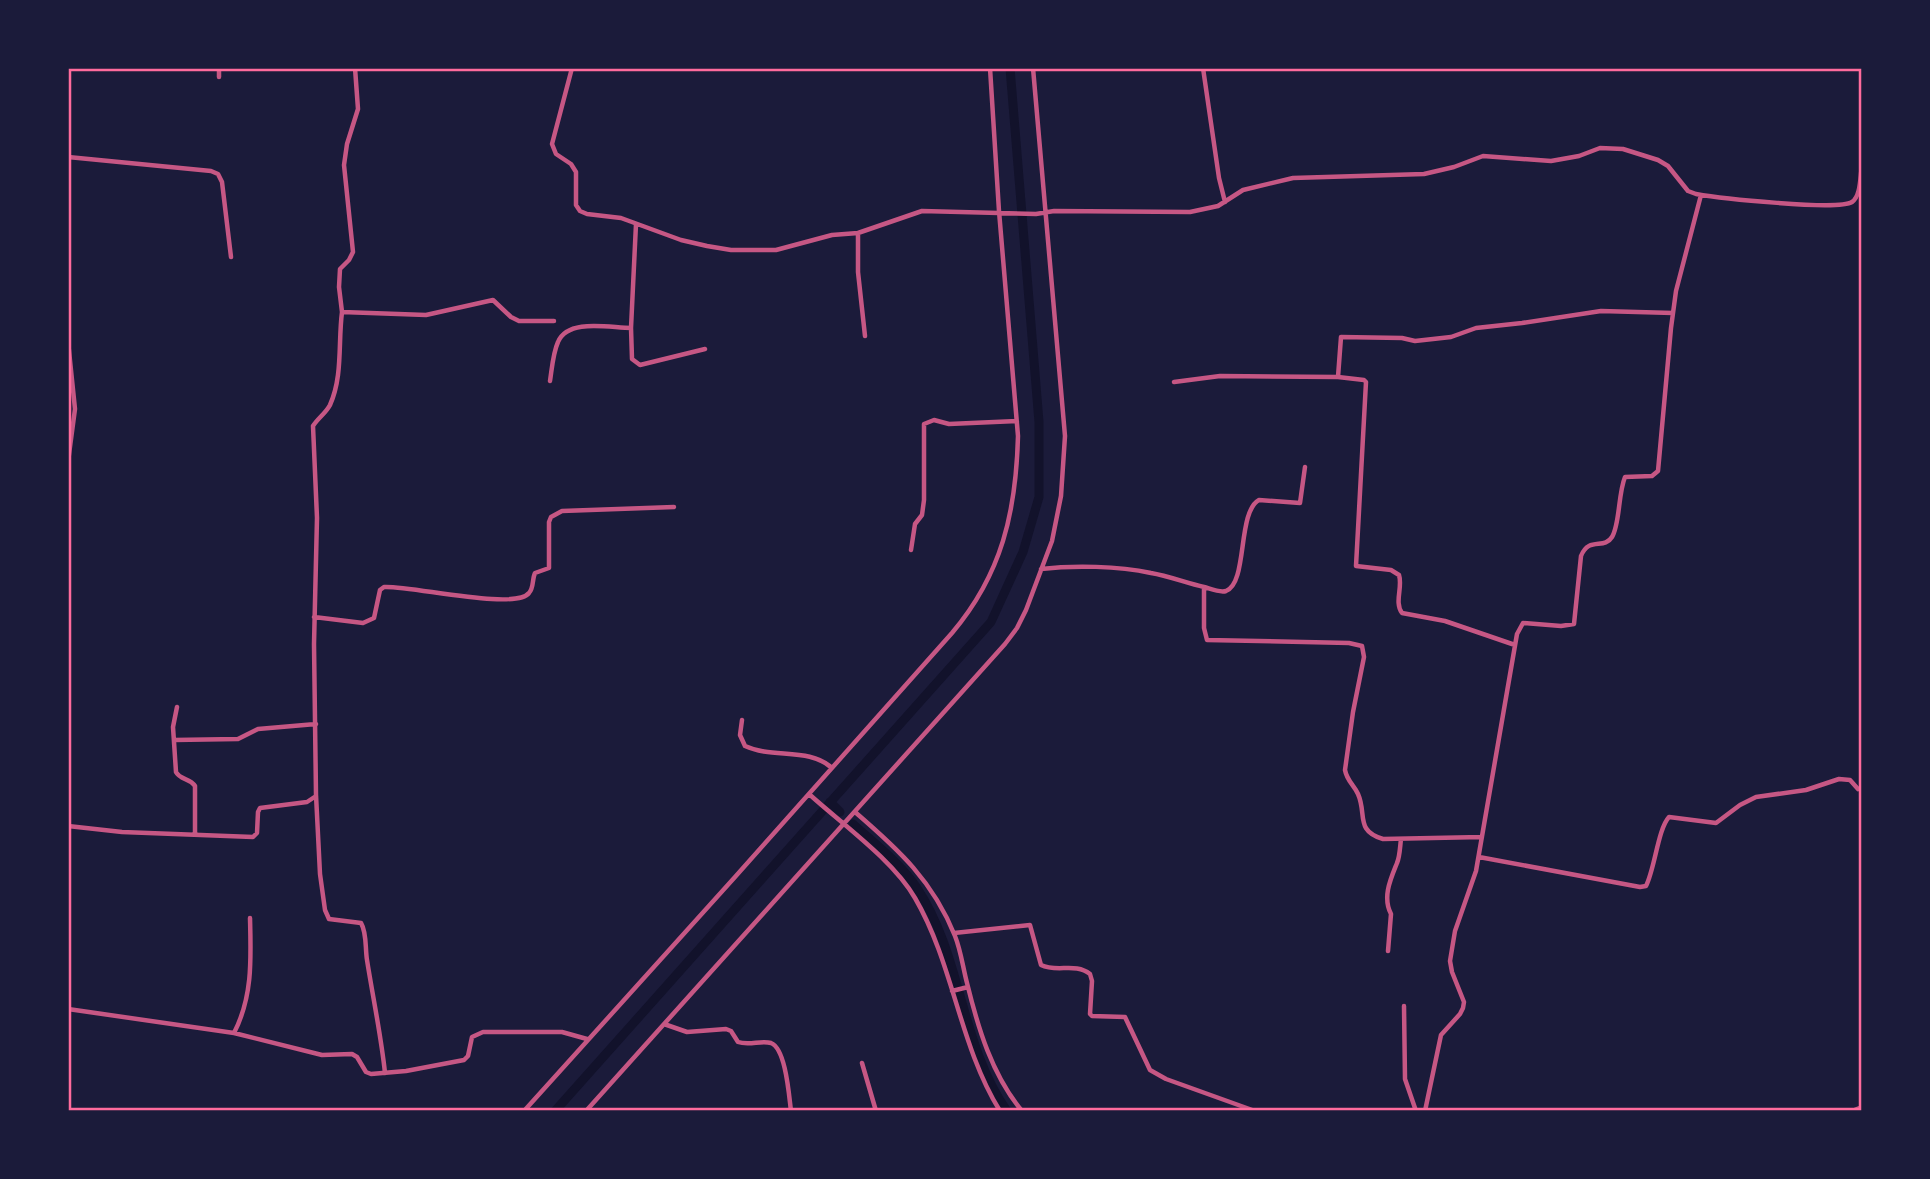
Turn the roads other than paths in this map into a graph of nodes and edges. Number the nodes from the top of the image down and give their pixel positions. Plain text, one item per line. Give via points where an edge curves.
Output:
1 (219, 68) edge
2 (355, 68) edge
3 (572, 68) edge
4 (990, 68) edge
5 (1033, 68) edge
6 (1203, 68) edge
7 (219, 77) dead end
8 (68, 158) edge
9 (1862, 166) edge
10 (1701, 195) junction
11 (1225, 202) junction
12 (999, 212) junction
13 (1045, 213) junction
14 (636, 224) junction
15 (858, 233) junction
16 (231, 257) dead end
17 (342, 312) junction
18 (1673, 313) junction
19 (554, 321) dead end
20 (631, 328) junction
21 (865, 336) dead end
22 (68, 341) edge
23 (705, 349) dead end
24 (1338, 377) junction
25 (550, 381) dead end
26 (1174, 382) dead end
27 (1017, 421) junction
28 (68, 463) edge
29 (1305, 467) dead end
30 (674, 507) dead end
31 (911, 550) dead end
32 (1040, 569) junction
33 (1204, 587) junction
34 (314, 617) junction
35 (1515, 645) junction
36 (177, 707) dead end
37 (742, 720) dead end
38 (316, 724) junction
39 (174, 740) junction
40 (832, 768) junction
41 (1858, 789) dead end
42 (809, 794) junction
43 (316, 796) junction
44 (855, 812) junction
45 (844, 824) junction
46 (68, 826) edge
47 (195, 835) junction
48 (1482, 837) junction
49 (1401, 839) junction
50 (1479, 857) junction
51 (250, 918) dead end
52 (954, 933) junction
53 (1388, 951) dead end
54 (966, 987) junction
55 (954, 991) junction
56 (1404, 1006) dead end
57 (68, 1009) edge
58 (664, 1024) junction
59 (234, 1033) junction
60 (587, 1039) junction
61 (862, 1063) dead end
62 (385, 1073) junction
63 (1862, 1107) edge
64 (524, 1111) edge
65 (586, 1111) edge
66 (792, 1111) edge
67 (876, 1111) edge
68 (1000, 1111) edge
69 (1022, 1111) edge
70 (1255, 1111) edge
71 (1416, 1111) edge
72 (1425, 1111) edge
73 (1852, 1111) edge

1 - 7 street
2 - 17 street via 358,109 344,165 353,252 340,269
3 - 14 street via 553,150 576,172 580,211
4 - 12 street
5 - 13 street
6 - 11 street
8 - 16 street via 218,174
9 - 10 street via 1857,193 1850,203
10 - 11 street via 1688,191 1658,160 1623,149 1600,148 1551,160 1483,156 1424,174 1293,178 1243,190
10 - 18 street
11 - 13 street via 1190,212
12 - 13 street
12 - 15 street via 922,211
12 - 27 street
13 - 32 street via 1065,436 1058,518
14 - 15 street via 707,246 765,251 832,234
14 - 20 street
15 - 21 street
17 - 19 street via 426,315 493,300 519,321
17 - 34 street via 333,395 312,433 317,519
18 - 24 street via 1601,311 1415,341 1344,336 1340,338
18 - 35 street via 1656,475 1625,477 1612,536 1584,549 1574,624 1523,623
20 - 23 street via 632,359 640,365
20 - 25 street via 572,328 562,333
22 - 28 street via 75,409
24 - 26 street via 1220,376
24 - 35 street via 1366,382 1356,566 1399,575 1402,613 1445,621
27 - 31 street via 949,424 933,420 924,424 922,515 915,524
27 - 40 street via 1009,520 983,591
29 - 33 street via 1300,503 1259,500 1250,508 1229,590
30 - 34 street via 555,514 549,522 550,568 535,573 531,593 526,596 467,597 384,587 369,621
32 - 33 street via 1134,570
32 - 44 street via 1026,610 1005,644
33 - 49 street via 1207,640 1362,646 1346,778 1357,792 1368,832 1383,839
34 - 38 street
35 - 48 street
36 - 39 street
37 - 40 street via 740,735 745,747 816,758
38 - 39 street via 258,729 238,739
38 - 43 street
39 - 47 street via 177,775 195,786
40 - 42 street
41 - 50 street via 1850,780 1839,779 1806,790 1756,797 1716,823 1669,817 1646,886
42 - 45 street
42 - 60 street
43 - 47 street via 307,802 260,808 253,837
43 - 62 street via 326,915 335,922 364,927
44 - 45 street
44 - 52 street via 929,884
45 - 55 street via 914,896
45 - 58 street
46 - 47 street
48 - 49 street
48 - 50 street
49 - 53 street via 1388,891
50 - 72 street via 1450,961 1463,1008 1441,1035
51 - 59 street via 251,971
52 - 54 street
52 - 70 street via 1030,925 1041,965 1082,968 1090,974 1090,1014 1125,1017 1150,1069
54 - 55 street
54 - 69 street via 986,1047 1006,1090
55 - 68 street via 980,1072
56 - 71 street via 1405,1079
57 - 59 street
58 - 65 street
58 - 66 street via 687,1031 726,1029 738,1042 777,1047
59 - 62 street via 322,1055 352,1054 366,1072
60 - 62 street via 562,1031 483,1032 472,1037 464,1060
60 - 64 street
61 - 67 street
63 - 73 street

